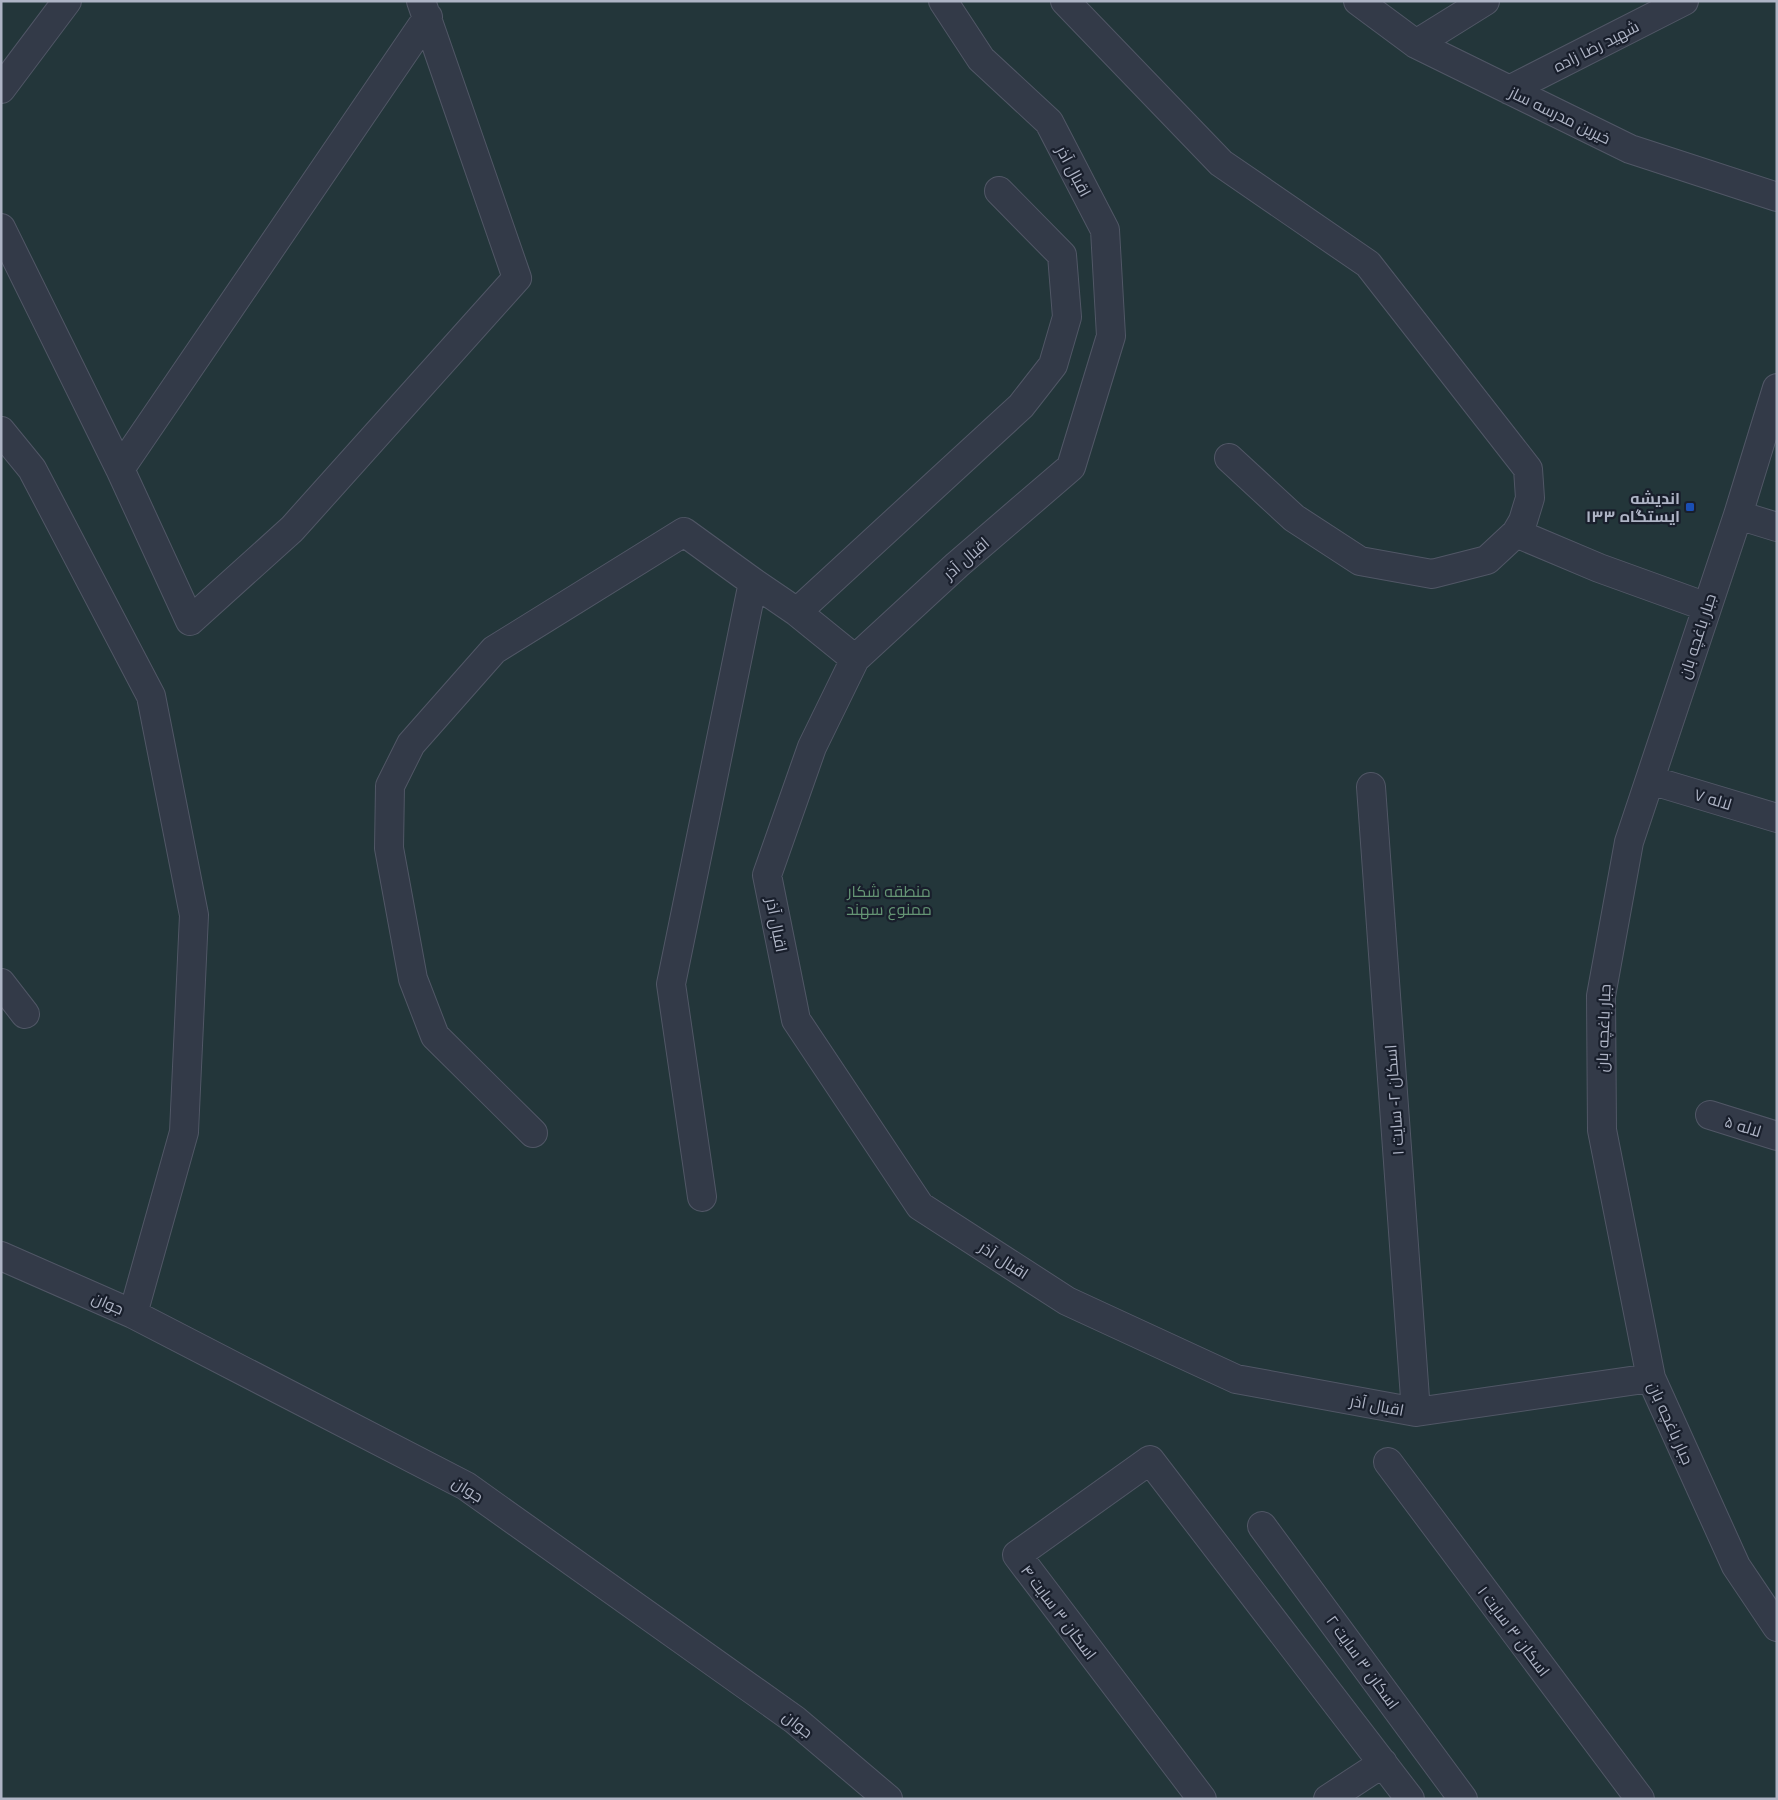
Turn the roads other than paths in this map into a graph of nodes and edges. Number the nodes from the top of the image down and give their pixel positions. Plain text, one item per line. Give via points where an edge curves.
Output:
1 (67, 1) edge
2 (943, 1) edge
3 (1065, 1) edge
4 (1358, 1) edge
5 (1485, 1) edge
6 (1684, 1) edge
7 (424, 9) edge
8 (1416, 44) junction
9 (1, 89) edge
10 (1509, 90) junction
11 (999, 191) dead end
12 (1777, 197) edge
13 (1, 228) edge
14 (1777, 388) edge
15 (1, 431) edge
16 (1229, 458) dead end
17 (120, 469) junction
18 (1738, 515) junction
19 (1777, 527) edge
20 (1516, 533) junction
21 (753, 582) junction
22 (1707, 606) junction
23 (797, 612) junction
24 (855, 659) junction
25 (1650, 780) junction
26 (1371, 787) dead end
27 (1777, 818) edge
28 (1, 983) edge
29 (25, 1014) dead end
30 (1710, 1116) dead end
31 (533, 1133) dead end
32 (1777, 1136) edge
33 (702, 1197) dead end
34 (1, 1256) edge
35 (133, 1314) junction
36 (1650, 1378) junction
37 (1416, 1412) junction
38 (1388, 1462) dead end
39 (1262, 1526) dead end
40 (1777, 1627) edge
41 (1383, 1763) junction
42 (888, 1799) edge
43 (1202, 1799) edge
44 (1328, 1799) edge
45 (1410, 1799) edge
46 (1463, 1799) edge
47 (1640, 1799) edge

1 - 9 street
2 - 24 street, اقبال آذر via 981,59 1049,122 1106,230 1111,336 1072,468 957,565
3 - 20 street via 1221,163 1368,264 1528,469 1530,498
4 - 8 street, خیرین مدرسه ساز
5 - 8 street
6 - 10 street, شهید رضا زاده
7 - 17 street
7 - 17 street via 517,278 292,529 190,621
8 - 10 street, خیرین مدرسه ساز
10 - 12 street, خیرین مدرسه ساز via 1630,149
11 - 23 street via 1062,255 1067,317 1053,365 1021,406
13 - 17 street
14 - 18 street, جبار باغچه بان
15 - 35 street via 32,469 151,696 194,915 184,1132
16 - 20 street via 1294,518 1360,561 1432,574 1487,560
18 - 19 street
18 - 22 street, جبار باغچه بان
20 - 22 street via 1599,568
21 - 23 street
21 - 31 street via 684,532 494,650 411,744 390,786 389,848 413,979 435,1036
21 - 33 street via 671,984
22 - 25 street, جبار باغچه بان
23 - 24 street
24 - 37 street, اقبال آذر via 812,747 767,875 796,1020 920,1206 1067,1301 1236,1379
25 - 27 street, لاله ۷
25 - 36 street, جبار باغچه بان via 1629,842 1601,996 1602,1130
26 - 37 street, اسکان ۲- سایت ۱
28 - 29 street
30 - 32 street, لاله ۵
34 - 35 street, جوان
35 - 42 street, جوان via 466,1486 795,1720
36 - 37 street, اقبال آذر
36 - 40 street, جبار باغچه بان via 1736,1566
38 - 47 street, اسکان ۳ سایت ۱
39 - 46 street, اسکان ۳ سایت ۲
41 - 43 street, اسکان ۳ سایت ۴ via 1150,1460 1017,1555
41 - 44 street
41 - 45 street

